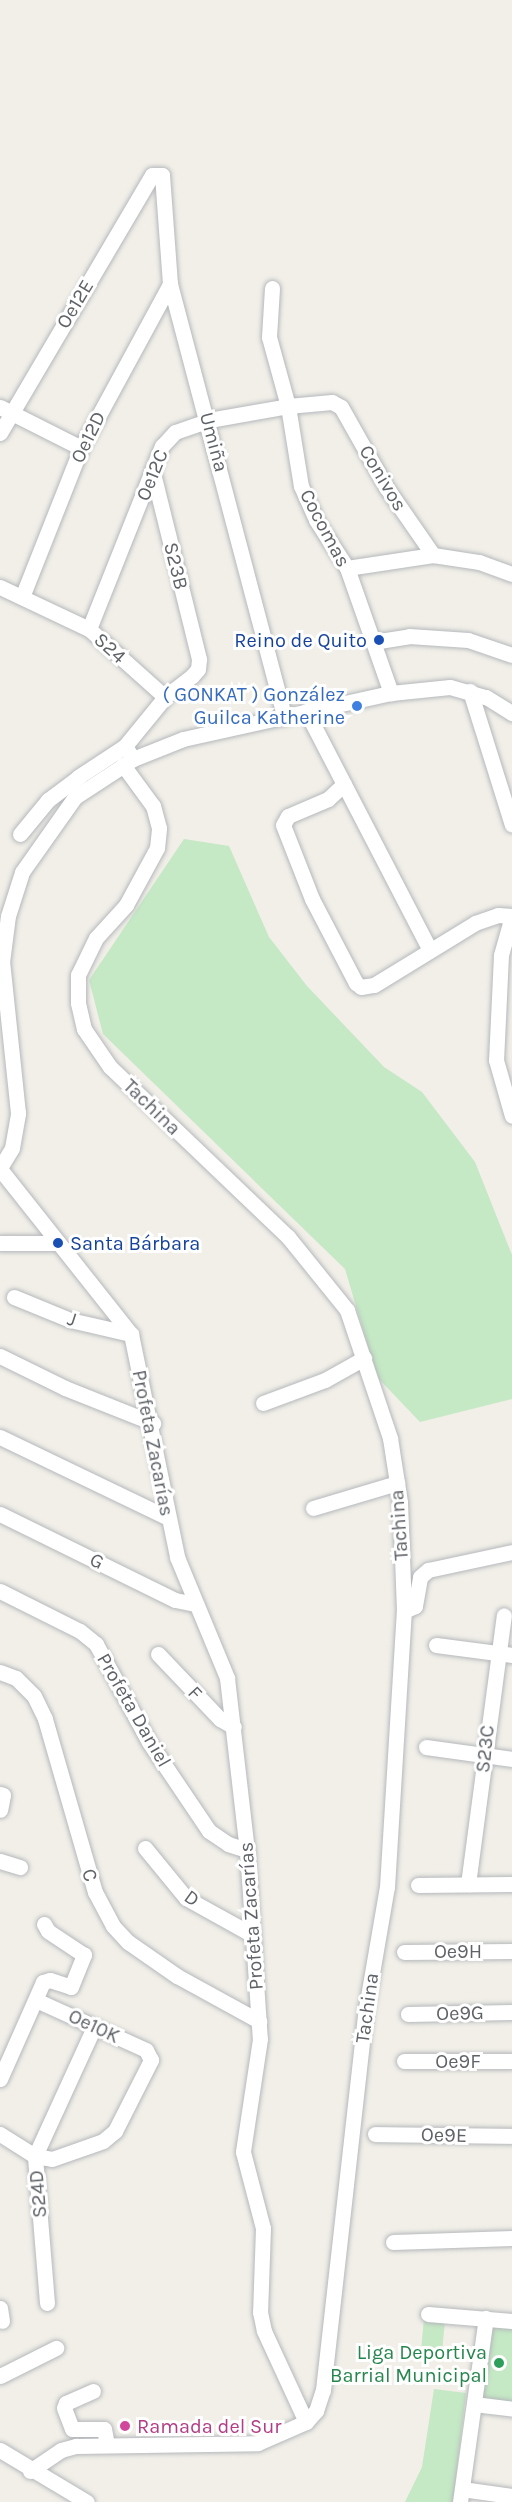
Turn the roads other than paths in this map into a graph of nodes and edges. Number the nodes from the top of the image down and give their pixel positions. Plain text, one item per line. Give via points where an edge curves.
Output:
1 (152, 175) joint
2 (170, 284) junction
3 (272, 288) dead end
4 (332, 402) joint
5 (288, 406) junction
6 (5, 409) edge
7 (208, 420) junction
8 (0, 433) edge
9 (81, 448) junction
10 (153, 473) junction
11 (433, 555) junction
12 (347, 568) junction
13 (512, 574) edge
14 (0, 587) edge
15 (22, 597) junction
16 (89, 629) junction
17 (373, 642) junction
18 (512, 655) edge
19 (470, 691) junction
20 (391, 693) junction
21 (165, 697) junction
22 (306, 711) junction
23 (512, 712) edge
24 (284, 717) junction
25 (127, 757) junction
26 (344, 784) junction
27 (512, 825) edge
28 (20, 834) dead end
29 (512, 916) edge
30 (430, 950) junction
31 (512, 1116) edge
32 (0, 1168) edge
33 (0, 1243) edge
34 (58, 1243) junction
35 (14, 1297) dead end
36 (131, 1334) junction
37 (0, 1356) edge
38 (364, 1358) junction
39 (263, 1403) dead end
40 (153, 1423) junction
41 (0, 1437) edge
42 (397, 1483) junction
43 (313, 1508) dead end
44 (0, 1514) edge
45 (166, 1517) junction
46 (512, 1552) edge
47 (0, 1591) edge
48 (195, 1604) junction
49 (404, 1611) junction
50 (504, 1615) dead end
51 (436, 1645) dead end
52 (158, 1654) dead end
53 (505, 1654) edge
54 (0, 1672) edge
55 (234, 1727) junction
56 (426, 1748) dead end
57 (484, 1756) junction
58 (512, 1759) edge
59 (0, 1794) edge
60 (0, 1810) edge
61 (146, 1848) dead end
62 (247, 1850) junction
63 (0, 1861) edge
64 (20, 1866) dead end
65 (418, 1884) dead end
66 (468, 1884) junction
67 (512, 1884) edge
68 (45, 1924) dead end
69 (251, 1934) junction
70 (512, 1951) edge
71 (404, 1952) dead end
72 (36, 2000) junction
73 (512, 2012) edge
74 (408, 2014) dead end
75 (259, 2021) junction
76 (94, 2027) junction
77 (404, 2061) dead end
78 (512, 2061) edge
79 (0, 2079) edge
80 (0, 2134) edge
81 (375, 2134) dead end
82 (512, 2136) edge
83 (35, 2156) junction
84 (512, 2238) edge
85 (393, 2242) dead end
86 (47, 2303) dead end
87 (428, 2314) dead end
88 (486, 2318) junction
89 (512, 2321) edge
90 (56, 2348) dead end
91 (0, 2376) edge
92 (93, 2391) dead end
93 (474, 2404) junction
94 (512, 2409) edge
95 (306, 2422) junction
96 (107, 2445) junction
97 (0, 2450) edge
98 (30, 2471) junction
99 (461, 2495) edge
100 (512, 2496) edge
101 (87, 2502) edge

1 - 2 street, Umiña via 158,173 163,178
1 - 6 street, Oe12E
2 - 7 street, Umiña
2 - 9 street, Oe12D
3 - 5 street, Cocomas via 269,337
4 - 5 street, Oe12C
4 - 11 street, Conivos via 348,418 387,487
5 - 7 street, Oe12C
5 - 12 street, Cocomas via 307,503
6 - 8 street, Oe12E
6 - 9 street
7 - 10 street, Oe12C via 167,438
7 - 24 street, Umiña
9 - 15 street, Oe12D
10 - 16 street, Oe12C
10 - 21 street, S23B via 199,659 192,676
11 - 12 street
11 - 13 street via 480,562
12 - 17 street, Cocomas
14 - 15 street, S24
15 - 16 street, S24
16 - 21 street, S24
17 - 18 street via 409,636 448,638 468,640
17 - 20 street, Cocomas
19 - 20 street via 439,686
19 - 23 street
19 - 27 street
20 - 22 street
21 - 25 street
22 - 24 street
22 - 26 street
24 - 25 street via 183,739
25 - 28 street via 48,800
25 - 32 street via 64,809 22,872 13,893 2,962 18,1113 12,1148
25 - 38 street, Tachina via 153,806 159,828 157,848 126,905 96,939 78,975 78,1003 84,1029 110,1067 295,1245 347,1310
26 - 30 street
26 - 30 street via 328,799 288,816 283,825 312,899 352,978 362,987 374,985
29 - 30 street via 487,918
29 - 31 street via 501,955 496,1060
32 - 34 street, Profeta Zacarías
33 - 34 street
34 - 36 street, Profeta Zacarías
35 - 36 street, J via 70,1320
36 - 40 street, Profeta Zacarías
37 - 40 street via 65,1388
38 - 39 street via 325,1380
38 - 42 street, Tachina via 390,1438
40 - 45 street, Profeta Zacarías
41 - 45 street
42 - 43 street
42 - 49 street, Tachina
44 - 48 street, G via 175,1600
45 - 48 street, Profeta Zacarías
46 - 49 street via 423,1573 415,1606
47 - 62 street, Profeta Daniel via 80,1631 96,1644 149,1742 209,1832
48 - 55 street, Profeta Zacarías via 227,1678
49 - 95 street, Tachina via 387,1887 366,2008 322,2390 316,2411
50 - 53 street, S23C
51 - 53 street
52 - 55 street, F via 220,1719
53 - 57 street, S23C
54 - 75 street, C via 16,1678 34,1696 45,1719 95,1892 113,1926 128,1942 177,1976
55 - 62 street, Profeta Zacarías
56 - 57 street
57 - 58 street
57 - 66 street, S23C
59 - 60 street
61 - 69 street, D via 186,1898
62 - 69 street, Profeta Zacarías
63 - 64 street
65 - 66 street
66 - 67 street
68 - 72 street via 48,1932 84,1955 71,1987 46,1980
69 - 75 street, Profeta Zacarías
70 - 71 street, Oe9H
72 - 76 street, Oe10K
72 - 79 street
73 - 74 street, Oe9G
75 - 95 street, Profeta Zacarías via 258,2058 243,2152 263,2228 260,2312 264,2331
76 - 83 street, S24D
76 - 83 street, Oe10K via 151,2054 115,2131 103,2141 57,2158
77 - 78 street, Oe9F
80 - 83 street
81 - 82 street, Oe9E
83 - 86 street, S24D
84 - 85 street
87 - 88 street
88 - 89 street
88 - 93 street
90 - 91 street
92 - 96 street via 66,2403 64,2408 72,2429 104,2429
93 - 94 street
93 - 99 street
95 - 96 street via 258,2443
96 - 98 street via 61,2450
97 - 98 street
98 - 101 street
99 - 100 street

